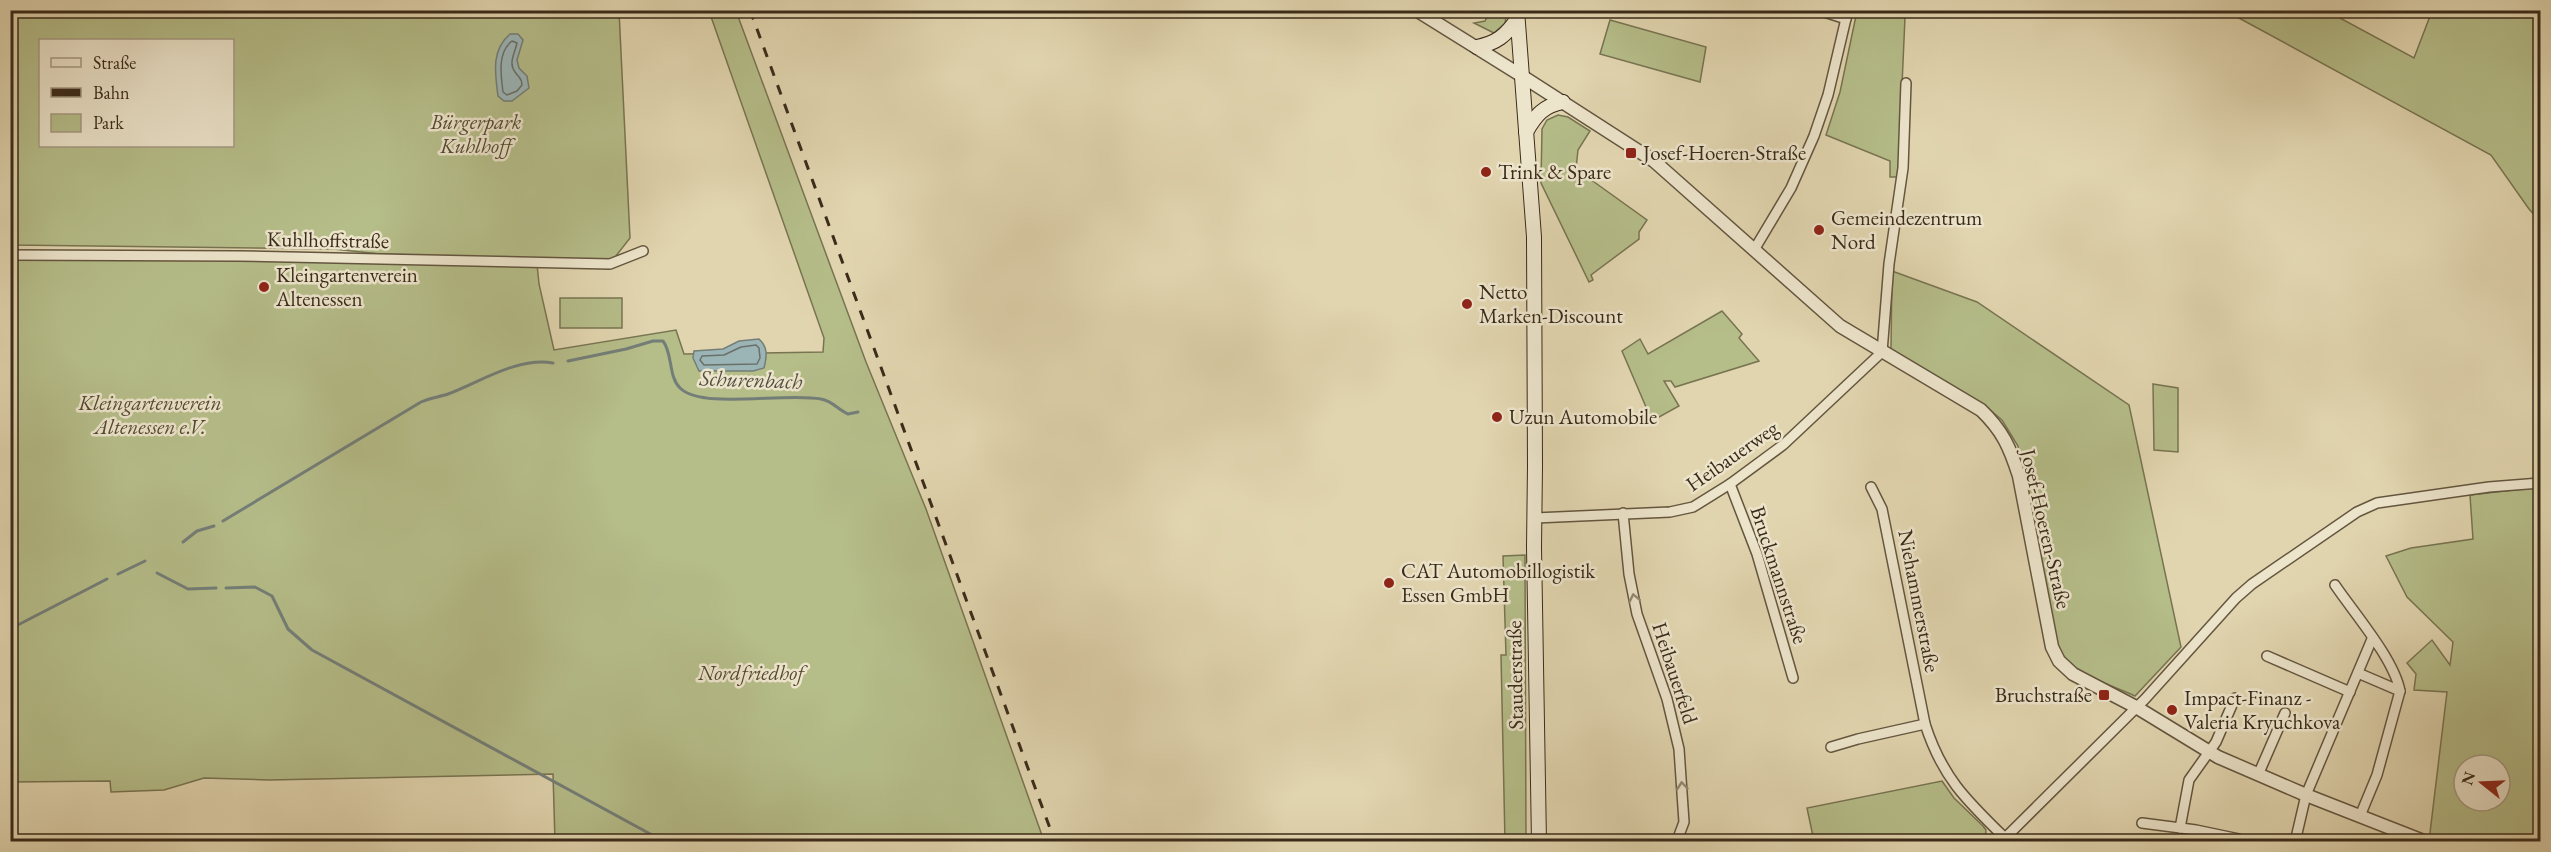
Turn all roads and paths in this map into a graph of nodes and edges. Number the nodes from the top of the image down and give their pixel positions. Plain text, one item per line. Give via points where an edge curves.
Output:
1 (1416, 10) edge
2 (1818, 10) edge
3 (1517, 15) edge
4 (1847, 15) edge
5 (1477, 48) junction
6 (1522, 76) junction
7 (1906, 83) dead end
8 (1563, 102) junction
9 (1526, 132) junction
10 (1754, 250) junction
11 (643, 251) dead end
12 (10, 255) edge
13 (1882, 352) junction
14 (2541, 483) edge
15 (1730, 484) junction
16 (1871, 487) dead end
17 (1623, 513) junction
18 (1535, 518) junction
19 (2335, 585) dead end
20 (2372, 639) junction
21 (2267, 656) dead end
22 (2358, 673) junction
23 (1793, 678) dead end
24 (2400, 691) junction
25 (2350, 692) junction
26 (2235, 698) dead end
27 (2136, 707) junction
28 (2285, 713) dead end
29 (1924, 724) junction
30 (1831, 747) dead end
31 (2209, 752) junction
32 (2258, 775) junction
33 (2306, 795) junction
34 (2360, 816) junction
35 (2142, 823) dead end
36 (2180, 828) junction
37 (2239, 839) dead end
38 (2003, 840) edge
39 (1539, 842) edge
40 (1674, 842) edge
41 (2295, 842) edge
42 (2426, 842) edge

1 - 5 street, Josef-Hoeren-Straße
2 - 4 street
3 - 5 main road via 1507,34 1493,44
3 - 6 main road, Stauderstraße
4 - 10 street via 1814,136 1791,188
5 - 6 street, Josef-Hoeren-Straße
6 - 8 street, Josef-Hoeren-Straße
6 - 9 main road, Stauderstraße
7 - 13 street via 1903,168 1889,264
8 - 9 main road via 1538,113
8 - 10 street, Josef-Hoeren-Straße via 1654,161
9 - 18 main road, Stauderstraße via 1534,237
10 - 13 street, Josef-Hoeren-Straße via 1840,326
11 - 12 street, Kuhlhoffstraße via 610,264
13 - 15 street, Heibauerweg via 1783,445
13 - 27 street, Josef-Hoeren-Straße via 1981,411 1997,426 2011,450 2019,476 2055,654 2073,674
14 - 27 street via 2376,503 2357,512 2236,598
15 - 17 street, Heibauerweg via 1683,510
15 - 23 street, Bruckmannstraße via 1757,554
16 - 29 street, Niehammerstraße via 1882,509
17 - 18 street, Heibauerweg
40 -> 17 street, Heibauerfeld via 1684,822 1679,749 1667,699 1637,614
18 - 39 main road, Stauderstraße
19 - 20 street
20 - 22 street
20 - 24 street via 2398,678
21 - 25 street
22 - 24 street
22 - 25 street
24 - 34 street via 2380,765
25 - 33 street
26 - 31 street
27 - 31 street, Josef-Hoeren-Straße
27 - 38 street
28 - 32 street
29 - 30 street
29 - 38 street, Niehammerstraße via 1949,779
31 - 32 street, Josef-Hoeren-Straße
31 - 36 street via 2189,780
32 - 33 street, Josef-Hoeren-Straße
33 - 34 street, Josef-Hoeren-Straße
33 - 41 street
34 - 42 street, Josef-Hoeren-Straße
35 - 36 street
36 - 37 street

